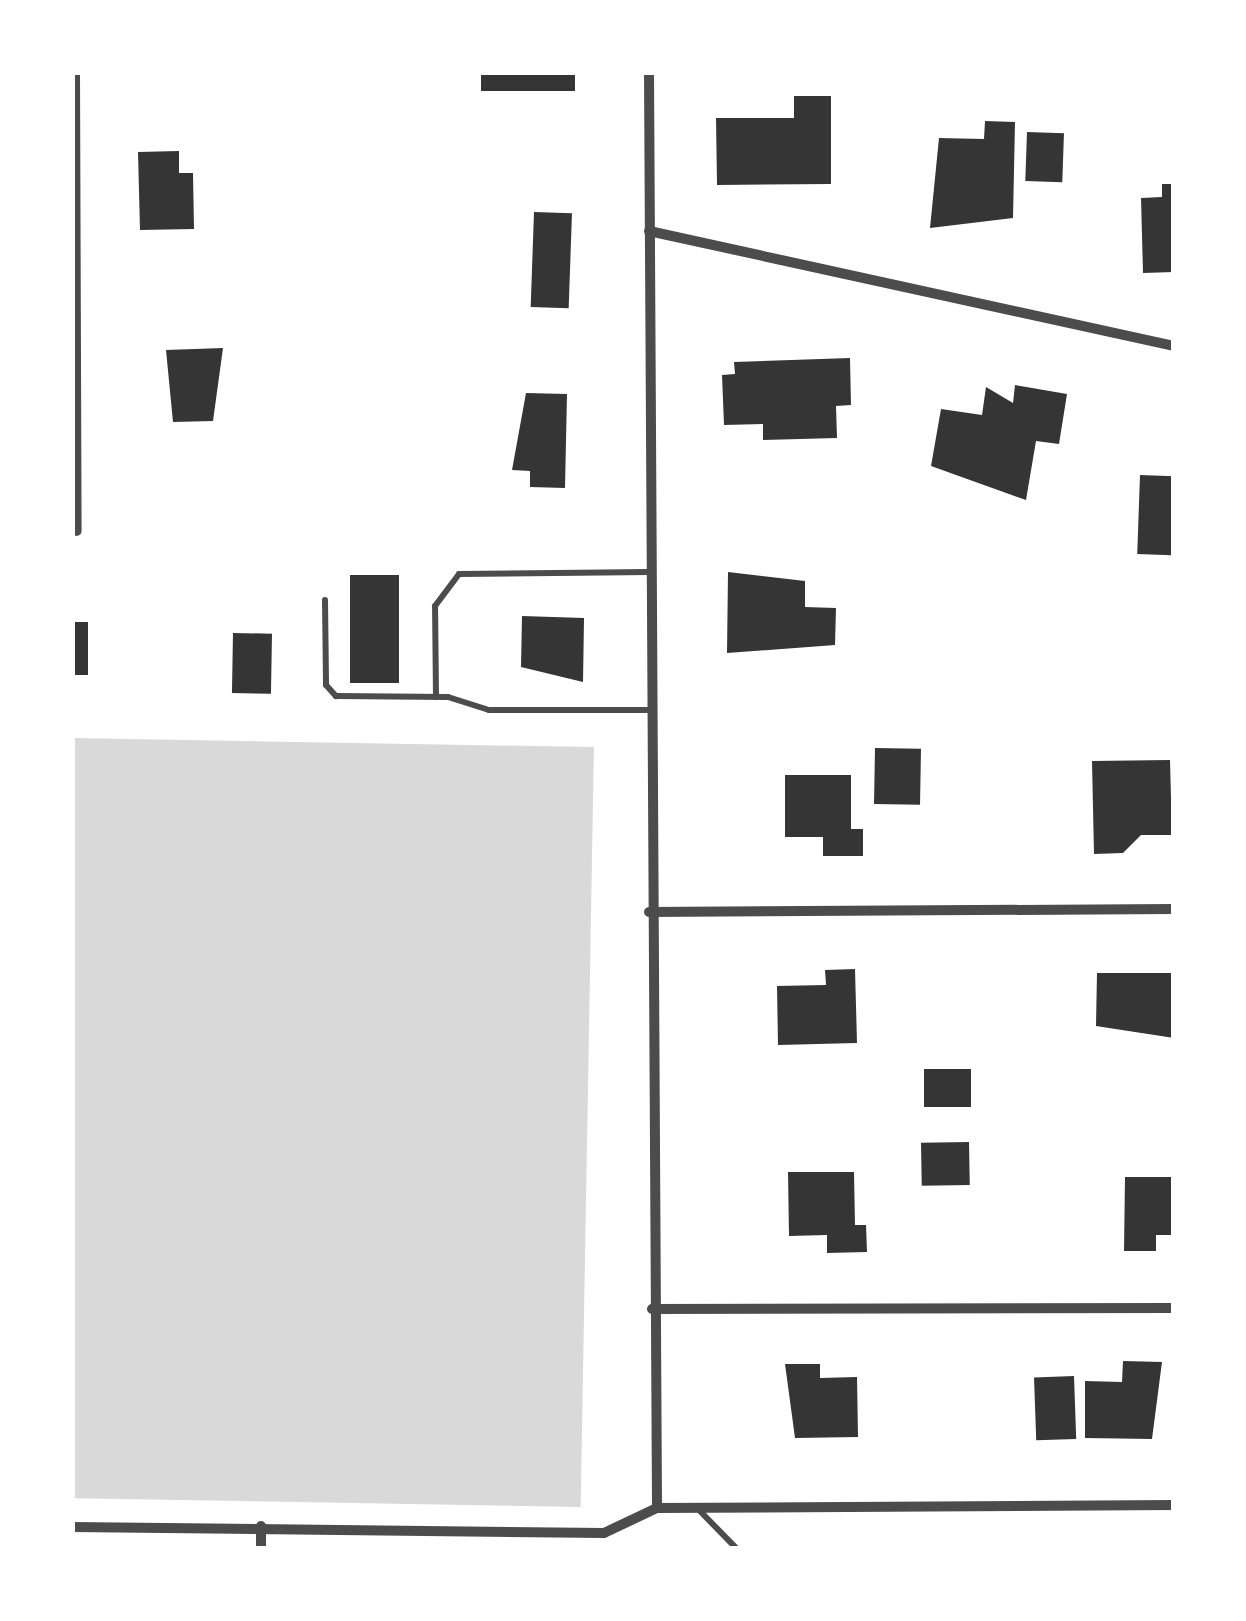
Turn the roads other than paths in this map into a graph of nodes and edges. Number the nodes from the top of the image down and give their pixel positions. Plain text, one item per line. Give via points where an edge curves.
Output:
1 (75, 72) edge
2 (650, 72) edge
3 (650, 231) junction
4 (1174, 346) edge
5 (77, 531) dead end
6 (649, 572) junction
7 (326, 600) dead end
8 (436, 697) junction
9 (649, 710) junction
10 (1174, 908) edge
11 (649, 912) junction
12 (1174, 1308) edge
13 (652, 1309) junction
14 (1174, 1505) edge
15 (657, 1508) junction
16 (698, 1508) junction
17 (261, 1526) junction
18 (72, 1527) edge
19 (261, 1548) edge
20 (736, 1548) edge

1 - 5 street
2 - 3 street
3 - 4 street
3 - 6 street
6 - 8 lane via 459,574 434,606
6 - 9 street
7 - 8 lane via 326,685 336,696
8 - 9 lane via 489,710
9 - 11 street
10 - 11 street
11 - 13 street
12 - 13 street
13 - 15 street
14 - 16 street
15 - 16 street
15 - 17 street via 604,1532
16 - 20 lane
17 - 18 street
17 - 19 street

